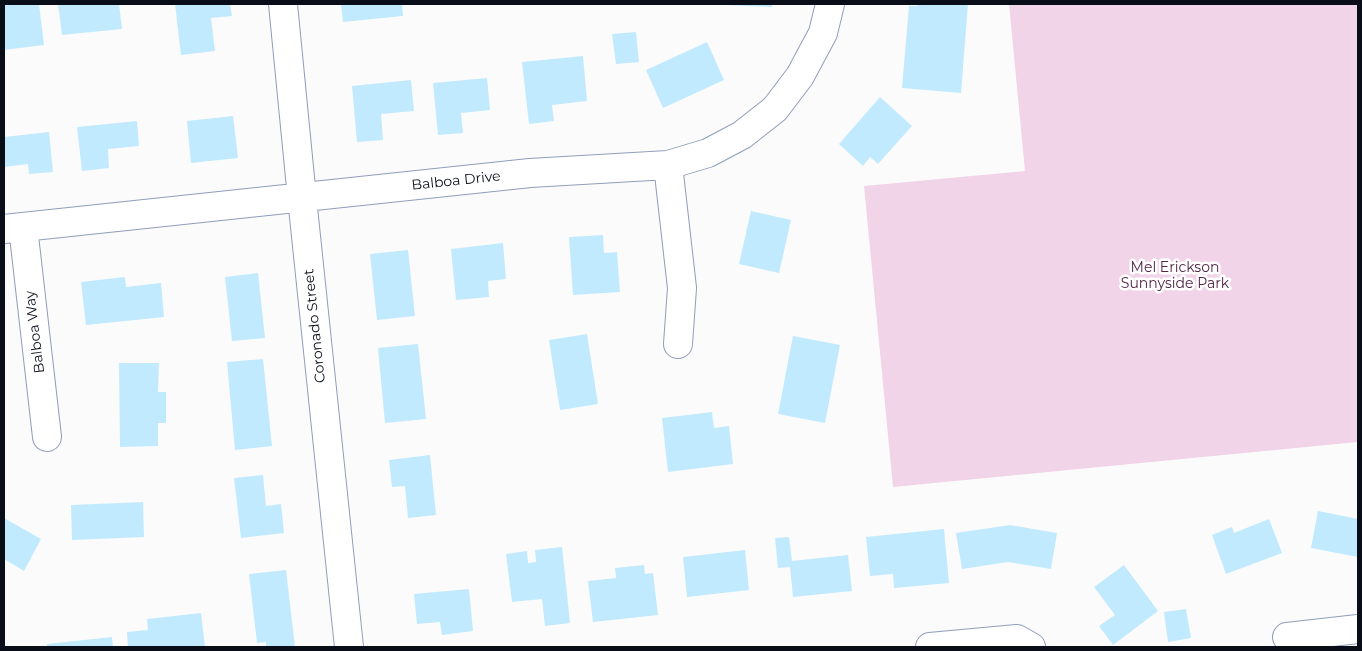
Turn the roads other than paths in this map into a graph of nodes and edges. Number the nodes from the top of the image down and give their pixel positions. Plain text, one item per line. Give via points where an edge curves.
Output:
1 (283, 4) edge
2 (830, 4) edge
3 (668, 165) junction
4 (302, 198) junction
5 (13, 228) edge
6 (678, 344) dead end
7 (47, 437) dead end
8 (1358, 629) edge
9 (1287, 637) dead end
10 (350, 647) edge
11 (930, 647) edge
12 (1031, 647) edge

1 - 4 street, Coronado Street
2 - 3 street, Balboa Drive via 823,33 800,76 775,109 742,135 708,153
3 - 4 street, Balboa Drive via 530,173
3 - 6 street via 682,288
4 - 5 street, Balboa Drive
4 - 10 street, Coronado Street
5 - 7 street, Balboa Way
8 - 9 street
11 - 12 street via 1017,639

